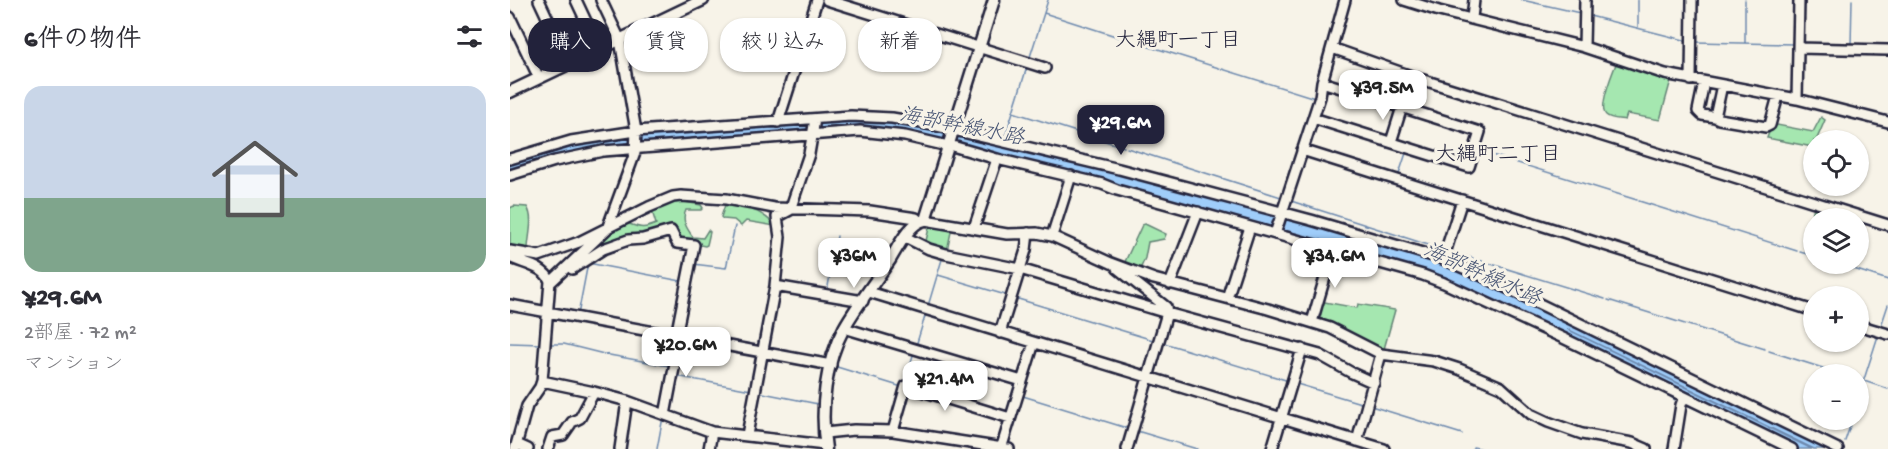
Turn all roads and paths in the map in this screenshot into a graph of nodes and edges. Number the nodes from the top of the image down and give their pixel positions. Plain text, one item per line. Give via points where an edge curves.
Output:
1 (539, 0) edge
2 (576, 0) edge
3 (601, 0) edge
4 (703, 0) edge
5 (817, 0) edge
6 (827, 0) edge
7 (994, 0) edge
8 (1345, 0) edge
9 (1404, 0) edge
10 (1474, 0) edge
11 (1585, 0) edge
12 (1692, 0) edge
13 (1799, 0) edge
14 (510, 18) edge
15 (547, 18) edge
16 (584, 18) edge
17 (1472, 18) junction
18 (620, 39) junction
19 (612, 43) edge
20 (1584, 47) junction
21 (978, 48) junction
22 (1332, 48) junction
23 (1798, 48) junction
24 (1888, 50) edge
25 (1045, 68) dead end
26 (552, 72) edge
27 (539, 78) junction
28 (1691, 80) junction
29 (1704, 81) junction
30 (1322, 82) junction
31 (1722, 85) junction
32 (510, 92) edge
33 (1779, 96) junction
34 (1797, 99) junction
35 (1402, 108) junction
36 (1715, 117) junction
37 (1313, 118) junction
38 (815, 120) junction
39 (778, 122) junction
40 (1888, 122) edge
41 (952, 131) junction
42 (636, 132) junction
43 (812, 134) junction
44 (1390, 142) junction
45 (948, 146) junction
46 (635, 147) junction
47 (1302, 150) junction
48 (510, 159) edge
49 (997, 159) junction
50 (510, 175) edge
51 (1071, 176) junction
52 (1462, 200) junction
53 (748, 204) junction
54 (791, 207) junction
55 (1198, 212) junction
56 (1281, 213) junction
57 (777, 220) junction
58 (922, 220) junction
59 (1888, 225) edge
60 (1250, 227) junction
61 (974, 228) junction
62 (607, 229) junction
63 (1028, 233) junction
64 (1275, 234) junction
65 (1052, 236) junction
66 (905, 237) junction
67 (1333, 250) junction
68 (510, 251) edge
69 (510, 257) edge
70 (1443, 259) junction
71 (1110, 263) junction
72 (1020, 269) junction
73 (550, 283) junction
74 (1170, 284) junction
75 (775, 286) junction
76 (866, 297) junction
77 (1227, 298) junction
78 (510, 306) edge
79 (1803, 308) edge
80 (547, 312) junction
81 (1167, 312) junction
82 (1312, 322) junction
83 (844, 328) junction
84 (1869, 328) edge
85 (1000, 333) junction
86 (1888, 334) edge
87 (678, 337) junction
88 (1034, 343) junction
89 (1302, 350) junction
90 (762, 352) junction
91 (1381, 354) junction
92 (831, 365) junction
93 (1149, 378) junction
94 (542, 381) junction
95 (1022, 381) junction
96 (1696, 381) junction
97 (1374, 383) junction
98 (594, 392) junction
99 (1686, 397) junction
100 (627, 400) junction
101 (665, 415) junction
102 (1010, 418) junction
103 (1281, 418) junction
104 (510, 421) edge
105 (522, 422) junction
106 (893, 430) junction
107 (712, 432) junction
108 (825, 433) junction
109 (747, 435) junction
110 (1598, 438) junction
111 (1357, 441) junction
112 (516, 447) edge
113 (826, 447) edge
114 (1004, 448) edge
115 (528, 449) edge
116 (548, 449) edge
117 (620, 449) edge
118 (709, 449) edge
119 (1127, 449) edge
120 (1272, 449) edge
121 (1384, 449) edge
122 (1595, 449) edge
123 (1646, 449) edge
124 (1674, 449) edge
125 (1792, 449) edge
126 (1838, 449) edge

1 - 15 street
2 - 16 street
3 - 18 street
4 - 18 main road
5 - 39 street
6 - 21 street
7 - 21 main road
8 - 22 street
9 - 17 street
10 - 17 street
11 - 20 street
12 - 28 street
13 - 23 street
14 - 27 street
17 - 20 street
18 - 19 main road
18 - 42 street
20 - 28 street
21 - 25 street
21 - 41 main road
22 - 30 street
22 - 59 street
23 - 24 street
23 - 34 street
26 - 27 main road
27 - 32 main road
28 - 29 street
29 - 31 street
29 - 36 street via 1698,111
30 - 35 street
30 - 37 street
31 - 33 street
31 - 36 street
33 - 34 street
33 - 36 street via 1767,127
34 - 40 street
35 - 44 street
35 - 44 street via 1480,132 1469,167
37 - 44 street
37 - 47 street
38 - 39 street
38 - 41 street via 851,116 892,118
38 - 43 street
39 - 42 street
41 - 45 main road
41 - 56 street via 1108,166
42 - 46 street
42 - 48 street via 571,141
43 - 45 street via 883,132
43 - 46 street
43 - 54 street
45 - 49 street
45 - 58 main road
46 - 50 street via 555,160
46 - 62 street
47 - 52 street
47 - 56 street
49 - 51 street
49 - 61 street
51 - 55 street
51 - 65 street
52 - 70 street
52 - 79 street
53 - 54 street
53 - 57 street
53 - 62 street via 693,196 673,198
54 - 57 street
54 - 58 street via 870,211
55 - 60 street
55 - 74 street
56 - 64 street
56 - 70 street
57 - 75 street via 780,237
58 - 61 street
58 - 66 main road
60 - 64 street
60 - 77 street
61 - 63 street via 1006,234
62 - 68 street via 539,256
62 - 73 street
63 - 65 street
63 - 72 street
64 - 67 street
65 - 71 street
66 - 72 street via 946,254
66 - 76 main road
67 - 82 street
67 - 99 street via 1444,283
69 - 73 street via 542,270
70 - 96 street
71 - 74 street
71 - 81 street via 1166,307
72 - 81 street
72 - 85 street
73 - 80 street
73 - 87 street via 603,249 632,238 671,231 677,243 694,245
74 - 77 street
75 - 76 street
75 - 90 street
76 - 83 main road
76 - 85 street
77 - 82 street
78 - 80 street
80 - 87 street
80 - 94 street
81 - 89 street
81 - 93 street
82 - 91 street
83 - 92 main road
83 - 95 street
84 - 86 street
85 - 88 street
87 - 90 street
87 - 101 street
88 - 93 street
88 - 95 street
89 - 97 street
89 - 103 street
90 - 92 street
90 - 109 street
91 - 97 street
91 - 110 street via 1434,361 1459,369 1501,387 1531,414
92 - 108 main road via 825,398
93 - 103 street
93 - 119 street
94 - 98 street
94 - 105 street
95 - 102 street
96 - 99 street
96 - 126 street
97 - 111 street
98 - 100 street
98 - 116 street via 580,417 563,435 552,437
99 - 124 street via 1681,405
99 - 125 street
100 - 101 street
100 - 117 street
101 - 107 street
102 - 106 street via 906,386
102 - 114 street
103 - 111 street
103 - 120 street
104 - 105 street
105 - 112 street
106 - 108 street
106 - 114 street
107 - 109 street
107 - 118 street
108 - 113 main road
109 - 113 street
110 - 122 street
110 - 123 street
111 - 121 street
112 - 115 street

